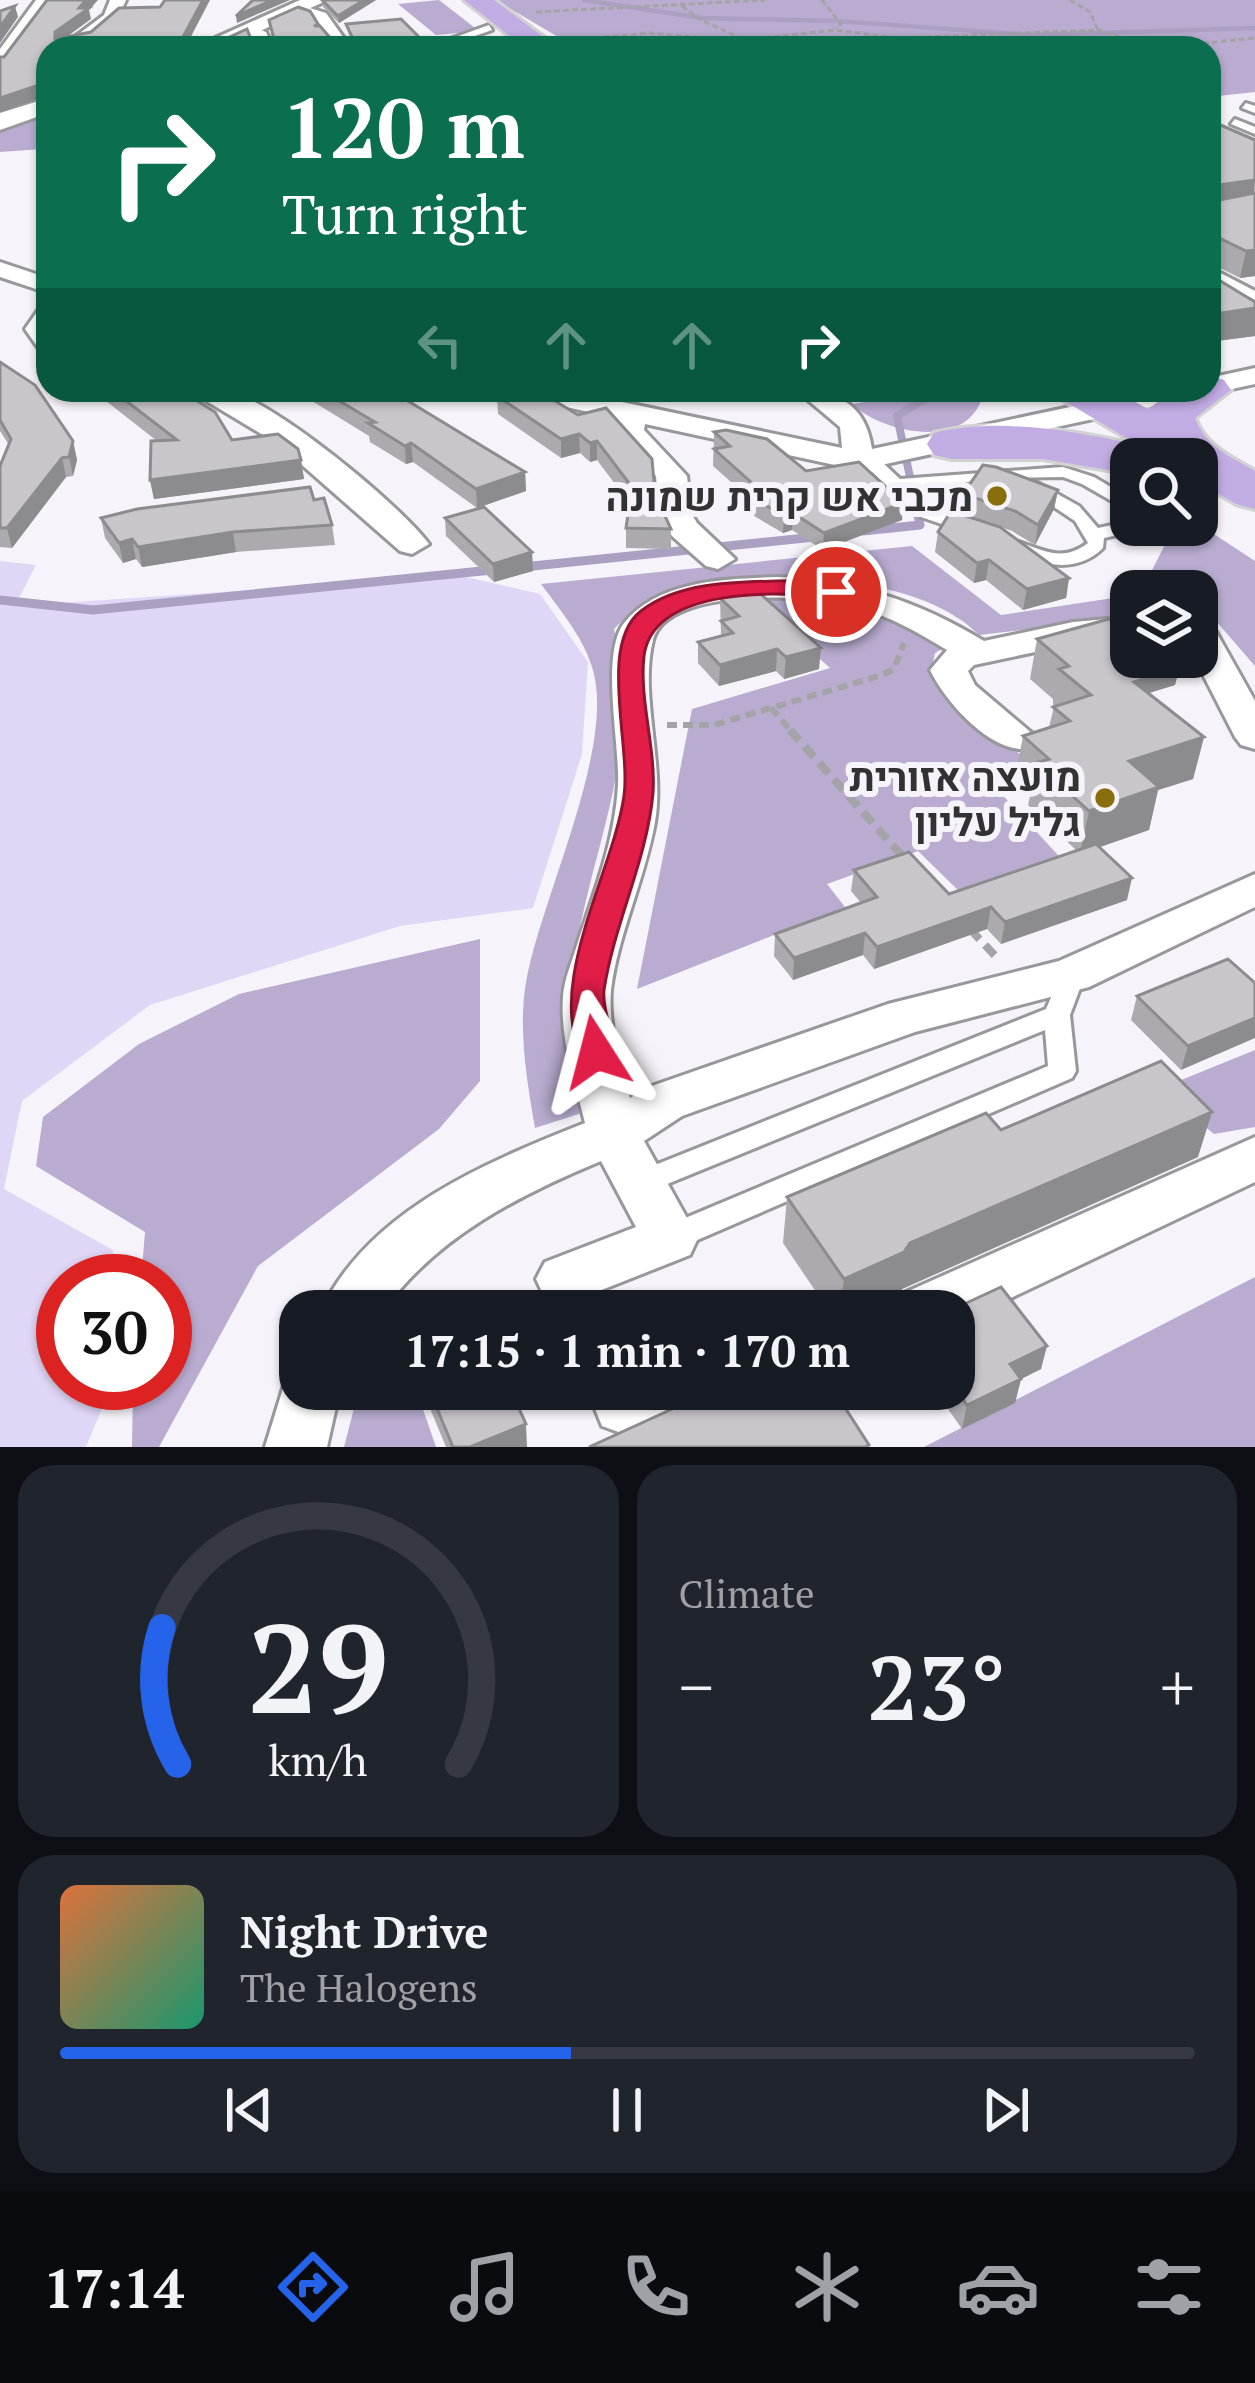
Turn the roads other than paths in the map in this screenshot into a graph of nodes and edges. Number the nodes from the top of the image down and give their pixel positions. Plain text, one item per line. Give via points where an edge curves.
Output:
1 (44, 0) edge
2 (118, 0) edge
3 (452, 0) edge
4 (307, 5) edge
5 (488, 14) edge
6 (85, 36) edge
7 (260, 36) edge
8 (334, 36) edge
9 (459, 36) edge
10 (518, 36) edge
11 (6, 68) edge
12 (36, 109) edge
13 (0, 122) edge
14 (1235, 122) dead end
15 (1254, 130) edge
16 (0, 269) edge
17 (1221, 278) edge
18 (36, 282) edge
19 (1255, 296) edge
20 (226, 402) edge
21 (632, 402) edge
22 (826, 402) edge
23 (1000, 402) edge
24 (1072, 402) edge
25 (1076, 402) edge
26 (1077, 402) edge
27 (1187, 402) edge
28 (1114, 438) edge
29 (1153, 438) edge
30 (1181, 438) edge
31 (952, 443) junction
32 (1110, 455) edge
33 (858, 460) junction
34 (1218, 471) edge
35 (1012, 475) junction
36 (894, 484) junction
37 (351, 488) junction
38 (1255, 493) edge
39 (305, 494) edge
40 (1110, 494) edge
41 (1218, 511) edge
42 (1110, 531) edge
43 (985, 533) edge
44 (1095, 534) junction
45 (1255, 535) edge
46 (1006, 539) edge
47 (412, 544) dead end
48 (718, 559) dead end
49 (1110, 630) edge
50 (978, 653) junction
51 (1218, 668) edge
52 (1255, 736) edge
53 (1021, 740) edge
54 (1255, 890) edge
55 (1050, 992) junction
56 (613, 1133) junction
57 (1255, 1158) edge
58 (640, 1183) junction
59 (670, 1238) junction
60 (369, 1290) edge
61 (570, 1290) edge
62 (970, 1290) edge
63 (305, 1410) edge
64 (296, 1447) edge

1 - 11 street
2 - 6 street via 111,17
3 - 5 highway
4 - 7 street
4 - 8 street
5 - 9 lane
5 - 10 highway
12 - 13 street
14 - 15 lane
16 - 18 street
17 - 19 lane
20 - 37 street via 293,436
21 - 33 street via 690,425
21 - 48 street via 629,432 670,467 680,494 675,513
22 - 33 street via 854,424
23 - 31 highway via 997,414
24 - 31 street
25 - 28 highway
26 - 29 highway
27 - 30 highway via 1170,413
31 - 32 highway
31 - 33 street
33 - 36 lane
34 - 38 highway
35 - 36 lane
35 - 40 lane via 1075,472
35 - 44 lane via 1076,512
36 - 43 lane via 927,513
37 - 39 street
37 - 47 street
41 - 45 highway
42 - 44 lane
44 - 46 lane via 1090,552 1063,560 1032,556
49 - 50 street
50 - 53 street via 949,670 959,691
50 - 56 street via 861,596 810,587 677,602 637,632 630,660 638,796 586,994
51 - 52 street
54 - 55 street
55 - 56 street via 904,1017 664,1102
55 - 58 lane
55 - 59 lane via 1062,1072
56 - 58 street
56 - 60 street via 518,1172 428,1224
57 - 62 street
58 - 59 street
59 - 61 street via 565,1280
63 - 64 street

